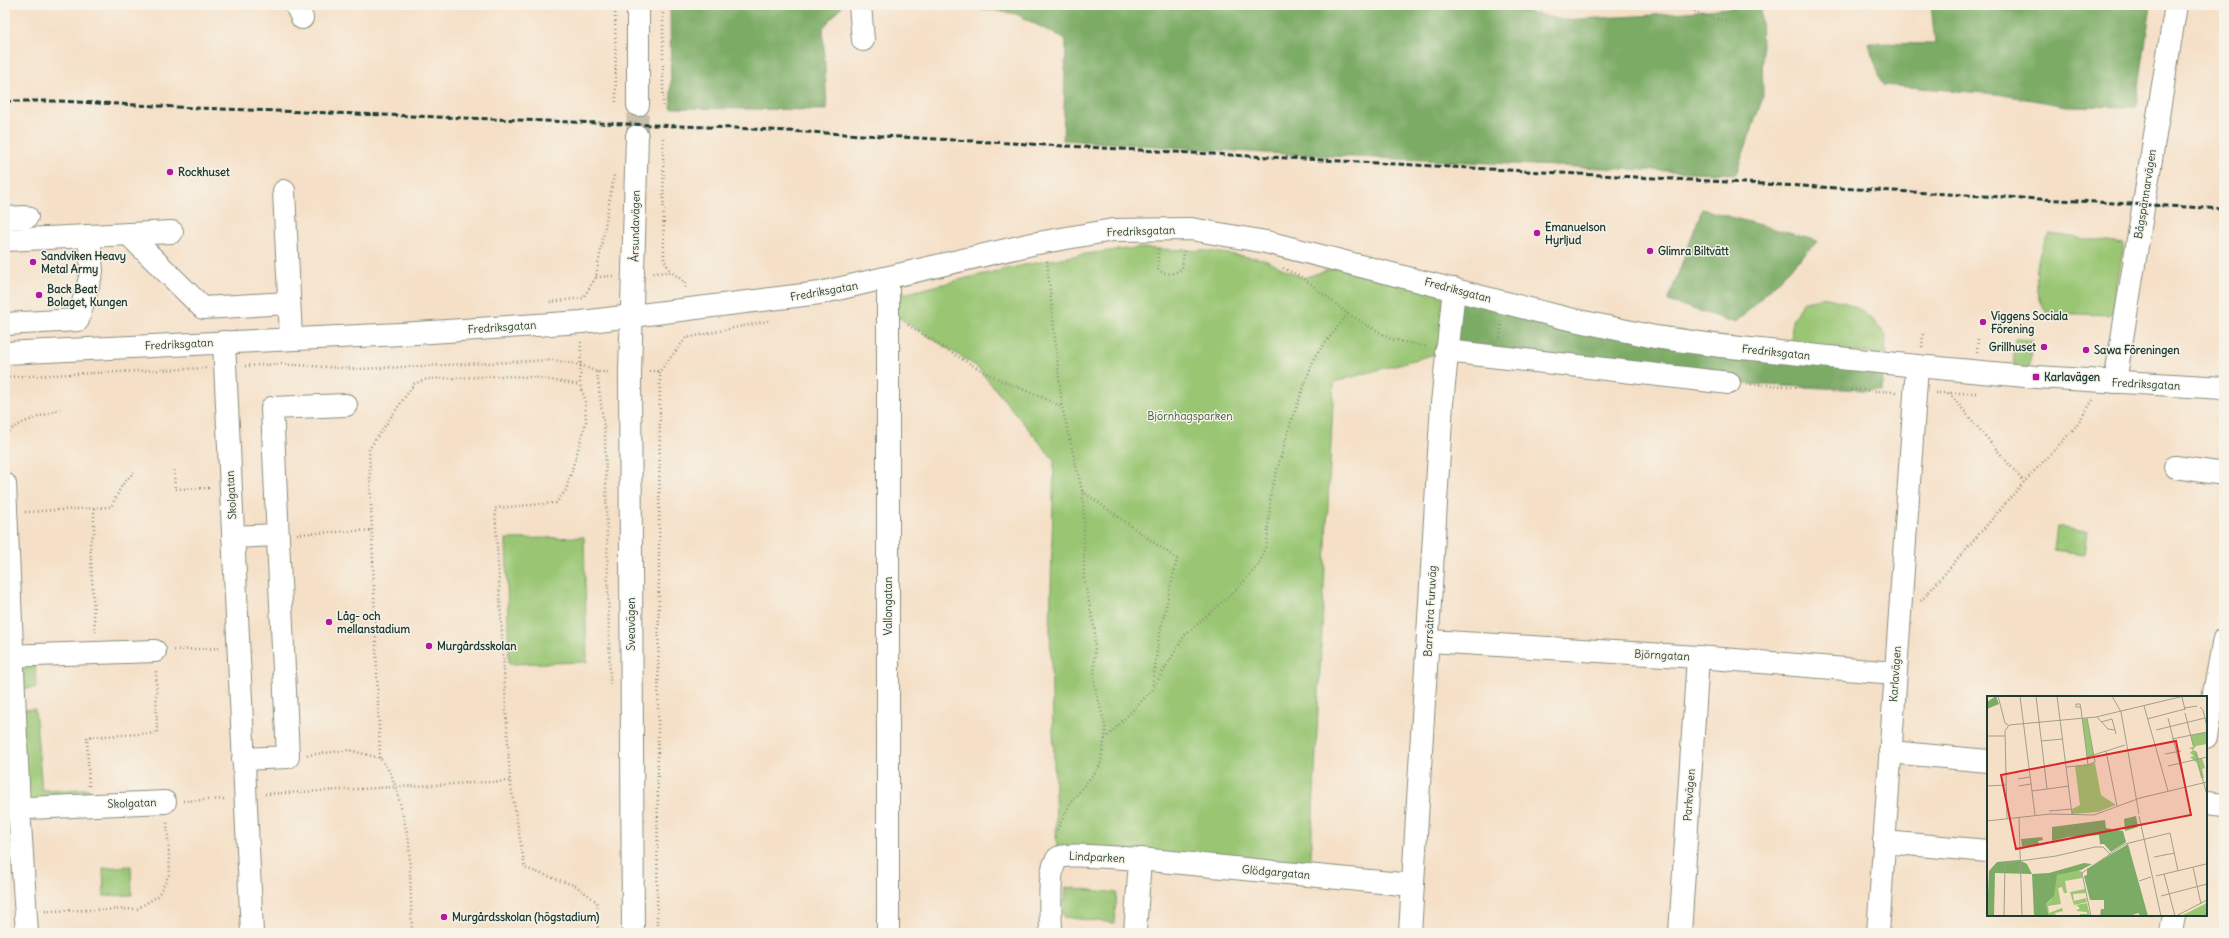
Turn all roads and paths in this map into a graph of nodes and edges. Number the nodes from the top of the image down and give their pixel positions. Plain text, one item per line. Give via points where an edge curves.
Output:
1 (615, 5) edge
2 (638, 5) edge
3 (663, 5) edge
4 (860, 5) edge
5 (1684, 5) edge
6 (2176, 5) edge
7 (1727, 21) dead end
8 (863, 40) dead end
9 (616, 102) dead end
10 (638, 105) tunnel mouth
11 (663, 108) dead end
12 (637, 136) tunnel mouth
13 (663, 138) dead end
14 (615, 169) dead end
15 (284, 191) dead end
16 (27, 217) dead end
17 (5, 218) edge
18 (172, 232) dead end
19 (128, 234) junction
20 (89, 236) junction
21 (5, 240) edge
22 (1151, 249) dead end
23 (1158, 249) junction
24 (1164, 249) dead end
25 (1178, 250) dead end
26 (1184, 250) junction
27 (1192, 250) dead end
28 (1054, 259) dead end
29 (1047, 260) junction
30 (1040, 261) dead end
31 (1276, 265) dead end
32 (671, 272) dead end
33 (596, 277) dead end
34 (888, 278) junction
35 (1454, 289) junction
36 (289, 303) junction
37 (888, 311) junction
38 (1348, 314) junction
39 (632, 316) junction
40 (1502, 319) dead end
41 (771, 321) dead end
42 (5, 324) edge
43 (291, 338) junction
44 (224, 342) junction
45 (1446, 351) junction
46 (5, 353) edge
47 (1499, 357) junction
48 (581, 365) junction
49 (1917, 366) junction
50 (225, 367) junction
51 (660, 371) junction
52 (597, 372) junction
53 (630, 372) junction
54 (5, 377) edge
55 (2115, 382) junction
56 (1729, 383) joint
57 (580, 386) junction
58 (2224, 388) edge
59 (1915, 392) junction
60 (1949, 393) junction
61 (1978, 393) dead end
62 (2085, 399) dead end
63 (2093, 400) junction
64 (2100, 400) dead end
65 (346, 405) dead end
66 (1062, 407) junction
67 (60, 409) dead end
68 (5, 433) edge
69 (2175, 467) dead end
70 (174, 470) dead end
71 (134, 472) dead end
72 (2224, 474) edge
73 (2024, 482) junction
74 (5, 484) edge
75 (231, 487) junction
76 (1082, 490) junction
77 (94, 508) junction
78 (6, 513) junction
79 (373, 530) junction
80 (277, 535) junction
81 (234, 537) junction
82 (1920, 603) dead end
83 (2224, 639) edge
84 (1429, 641) junction
85 (240, 648) junction
86 (155, 651) junction
87 (96, 653) junction
88 (9, 656) edge
89 (1698, 657) junction
90 (1895, 673) junction
91 (610, 690) dead end
92 (1152, 690) junction
93 (2207, 732) edge
94 (1105, 740) junction
95 (1890, 752) junction
96 (288, 757) junction
97 (380, 758) junction
98 (243, 759) junction
99 (1987, 761) edge
100 (510, 781) junction
101 (396, 787) junction
102 (245, 798) junction
103 (166, 802) junction
104 (2207, 804) edge
105 (90, 805) junction
106 (2224, 805) edge
107 (12, 809) edge
108 (1884, 842) junction
109 (1987, 850) edge
110 (1057, 858) junction
111 (1140, 860) junction
112 (1412, 885) junction
113 (26, 911) junction
114 (2174, 916) edge
115 (27, 933) edge
116 (252, 933) edge
117 (412, 933) edge
118 (598, 933) edge
119 (633, 933) edge
120 (657, 933) edge
121 (888, 933) edge
122 (1051, 933) edge
123 (1135, 933) edge
124 (1410, 933) edge
125 (1680, 933) edge
126 (1878, 933) edge
127 (2171, 933) edge

1 - 9 path
2 - 10 street
3 - 11 path
4 - 8 street
5 - 7 path via 1702,15
6 - 55 street, Bågspännarvägen
12 - 39 street, Årsundavägen
13 - 32 path via 664,260
14 - 33 path
15 - 36 street
16 - 17 street
18 - 19 street
19 - 20 street
19 - 36 street via 203,308
20 - 21 street
20 - 42 street via 92,272 78,320
22 - 23 path
23 - 24 path
23 - 26 path via 1158,270 1164,274 1172,274 1182,269
25 - 26 path
26 - 27 path
28 - 29 path
29 - 30 path
29 - 66 path
31 - 38 path via 1303,278
34 - 35 street, Fredriksgatan via 1032,244 1113,230 1191,229 1266,242
34 - 37 street, Vallongatan
34 - 39 street, Fredriksgatan via 820,293
35 - 45 street, Barrsätra Furuväg
35 - 49 street, Fredriksgatan via 1565,318 1655,336 1736,348
36 - 43 street
37 - 66 path via 992,376 1040,395
37 - 121 street, Vallongatan
38 - 45 path via 1391,338
38 - 92 path via 1315,356 1291,422 1271,491 1267,542 1260,564 1238,588 1185,635
39 - 43 street, Fredriksgatan via 452,331
39 - 53 street, Sveavägen
40 - 47 path
41 - 51 path via 686,338
43 - 44 street, Fredriksgatan
44 - 46 street, Fredriksgatan
44 - 50 street, Skolgatan
45 - 47 street
45 - 84 street, Barrsätra Furuväg
47 - 56 street
48 - 50 path via 553,360 359,369 280,364
48 - 52 path
48 - 57 path
49 - 55 street, Fredriksgatan
49 - 59 street, Karlavägen
50 - 54 path
50 - 75 street, Skolgatan
51 - 53 path
51 - 120 path
52 - 53 path
52 - 91 path via 605,435
53 - 119 street, Sveavägen
55 - 58 street, Fredriksgatan
56 - 59 path
57 - 79 path via 534,377 502,376 427,378 414,384 369,449
57 - 100 path via 586,422 566,490 556,503 494,508
59 - 60 path
59 - 90 street, Karlavägen
60 - 61 path
60 - 73 path
62 - 63 path
63 - 64 path
63 - 73 path via 2074,428
65 - 80 street via 272,408
66 - 76 path
67 - 68 path via 22,423
69 - 72 street
70 - 75 path via 175,489
71 - 77 path via 122,485 111,507
73 - 82 path
74 - 78 street
75 - 81 street, Skolgatan
76 - 92 path via 1177,559 1159,637
76 - 94 path via 1084,578 1095,631 1094,682 1106,730
77 - 78 path
77 - 87 path via 94,533 90,542
78 - 88 street
79 - 80 path
79 - 97 path
80 - 81 street
80 - 96 street
81 - 85 street, Skolgatan
83 - 93 street
84 - 89 street, Björngatan
84 - 112 street, Barrsätra Furuväg
85 - 86 path
85 - 98 street, Skolgatan
86 - 87 street
86 - 105 path via 157,733 87,737
87 - 88 street
88 - 107 street
89 - 90 street, Björngatan
89 - 125 street, Parkvägen
90 - 95 street, Karlavägen
92 - 94 path
94 - 110 path via 1100,766 1071,802 1056,832
95 - 99 street
95 - 108 street, Karlavägen
96 - 97 path via 348,750
96 - 98 street
97 - 101 path
98 - 102 street, Skolgatan
100 - 101 path
100 - 118 path via 525,868 576,886 597,902
101 - 102 path via 266,794
101 - 117 path via 409,841
102 - 103 path, Skolgatan
102 - 116 street, Skolgatan
103 - 105 street, Skolgatan
103 - 113 path via 170,873 158,896 137,909
104 - 106 street
105 - 107 street, Skolgatan
107 - 113 street
108 - 109 street
108 - 126 street, Karlavägen
110 - 111 street, Lindparken via 1062,855 1073,855
110 - 122 street, Lindparken via 1051,872
111 - 112 street, Glödgargatan
111 - 123 street, Lindparken
112 - 124 street, Barrsätra Furuväg
113 - 115 street
114 - 127 street

